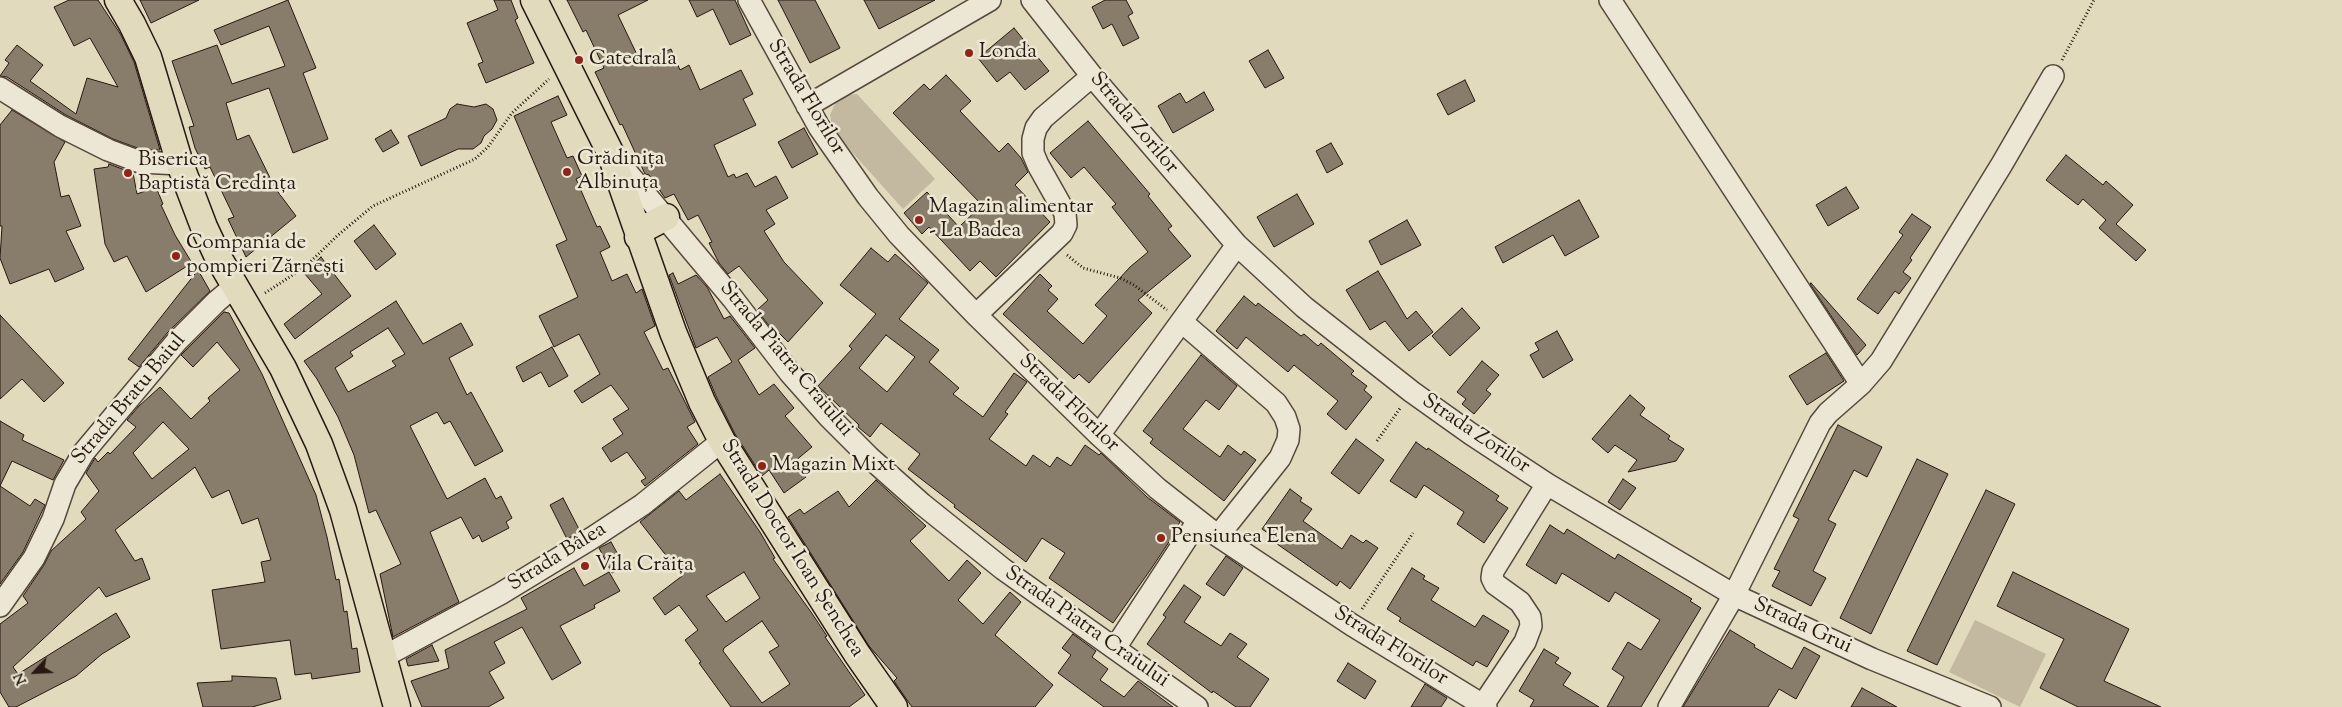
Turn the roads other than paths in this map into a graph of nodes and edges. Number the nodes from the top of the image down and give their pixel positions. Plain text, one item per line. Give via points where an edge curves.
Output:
1 (118, 0) edge
2 (534, 0) edge
3 (749, 0) edge
4 (990, 0) edge
5 (1032, 0) edge
6 (1610, 0) edge
7 (1092, 76) junction
8 (2053, 76) road end
9 (1, 88) edge
10 (806, 106) junction
11 (610, 152) junction
12 (180, 164) junction
13 (666, 217) junction
14 (638, 237) junction
15 (1237, 245) junction
16 (241, 296) junction
17 (976, 315) junction
18 (1182, 322) junction
19 (1861, 384) junction
20 (1099, 435) junction
21 (722, 441) junction
22 (1547, 484) junction
23 (1198, 522) junction
24 (1218, 536) junction
25 (1734, 595) junction
26 (0, 606) edge
27 (1115, 648) junction
28 (384, 663) junction
29 (1485, 706) edge
30 (386, 707) edge
31 (397, 707) edge
32 (894, 707) edge
33 (1197, 707) edge
34 (1669, 707) edge
35 (1990, 707) edge

1 - 12 main road via 148,58
2 - 11 main road, Strada Doctor Ioan Șenchea
3 - 10 street, Strada Florilor
4 - 10 street
5 - 7 street, Strada Zorilor
6 - 19 street
7 - 15 street, Strada Zorilor
7 - 17 street via 1043,118 1032,139 1038,166 1065,213 1066,225 1054,243
8 - 19 street via 1881,361
9 - 12 street via 60,126 108,150 140,162
10 - 17 street, Strada Florilor via 840,158 899,235
11 - 13 street, Strada Piatra Craiului
11 - 14 main road, Strada Doctor Ioan Șenchea
12 - 16 main road via 204,228
13 - 14 main road via 645,228
13 - 27 street, Strada Piatra Craiului via 790,373 870,457 1003,569
14 - 21 main road, Strada Doctor Ioan Șenchea via 680,349
15 - 18 street
15 - 22 street, Strada Zorilor via 1304,307 1412,392
16 - 26 street, Strada Bratu Baiul via 217,301 84,452 65,484 34,558
16 - 28 main road via 283,368 319,444 343,510
17 - 20 street, Strada Florilor
18 - 20 street
18 - 24 street via 1276,402 1289,428 1280,458
19 - 25 street via 1820,423
20 - 23 street, Strada Florilor
21 - 28 street, Strada Bâlea via 642,504 592,538
21 - 32 main road, Strada Doctor Ioan Șenchea
22 - 25 street, Strada Zorilor
22 - 29 street via 1493,571 1495,584 1520,602 1531,626 1525,642
23 - 24 street, Strada Florilor
23 - 27 street
24 - 29 street, Strada Florilor
25 - 34 street, Strada Grui
25 - 35 street, Strada Grui via 1872,659
27 - 33 street, Strada Piatra Craiului
28 - 30 street via 376,672
28 - 31 main road

